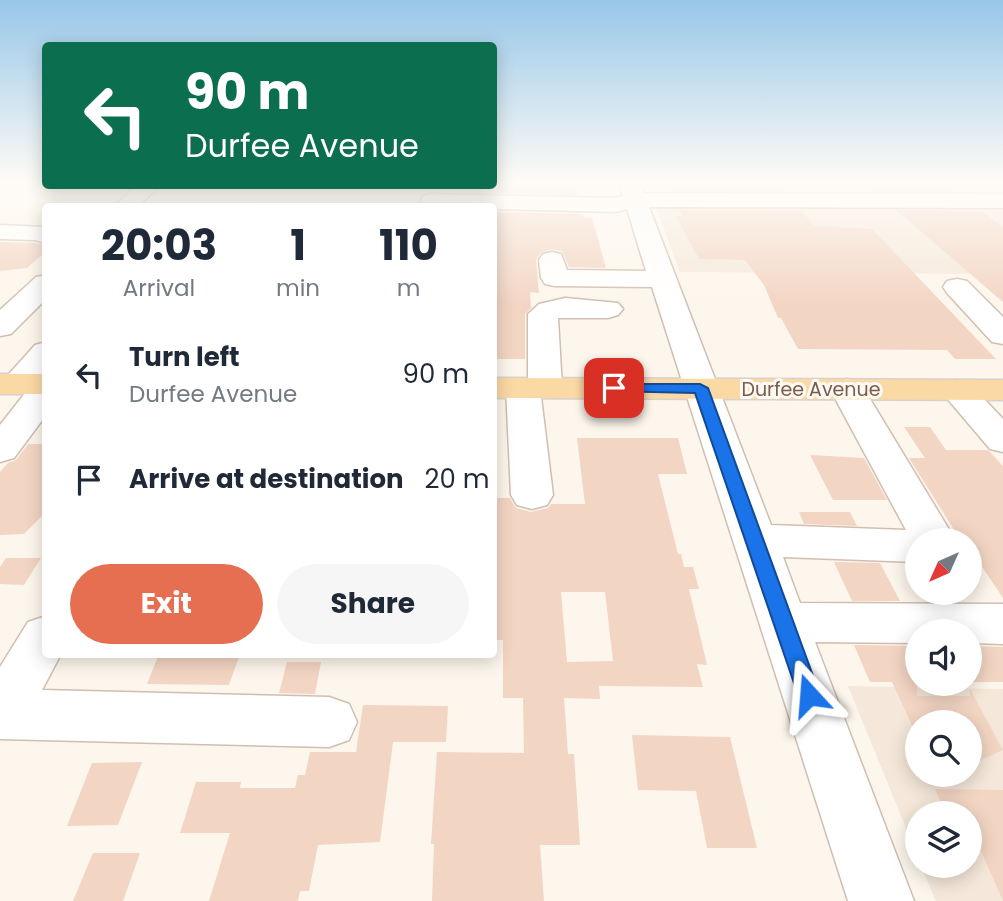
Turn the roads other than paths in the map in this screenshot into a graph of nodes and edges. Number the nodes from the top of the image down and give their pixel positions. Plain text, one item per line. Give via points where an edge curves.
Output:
1 (643, 222) edge
2 (0, 232) edge
3 (42, 234) edge
4 (552, 260) dead end
5 (663, 279) junction
6 (42, 286) edge
7 (957, 287) dead end
8 (608, 309) dead end
9 (7, 314) edge
10 (1003, 335) edge
11 (42, 359) edge
12 (27, 386) edge
13 (521, 388) edge
14 (700, 388) junction
15 (847, 389) junction
16 (957, 390) junction
17 (1003, 390) edge
18 (1003, 441) edge
19 (0, 450) edge
20 (532, 495) dead end
21 (927, 528) edge
22 (753, 540) junction
23 (905, 546) edge
24 (783, 622) junction
25 (1003, 624) edge
26 (42, 643) edge
27 (0, 714) edge
28 (328, 722) dead end
29 (881, 901) edge

1 - 5 street
2 - 3 street
4 - 5 street via 555,278
5 - 14 street
6 - 9 street
7 - 10 street
8 - 13 street via 547,310
11 - 12 street
12 - 19 street
13 - 14 main road, Durfee Avenue
13 - 20 street
14 - 15 main road, Durfee Avenue
14 - 22 street
15 - 16 main road, Durfee Avenue
15 - 21 street
16 - 17 main road, Durfee Avenue
16 - 18 street
22 - 23 street
22 - 24 street
24 - 25 street
24 - 29 street
26 - 27 street
27 - 28 street

